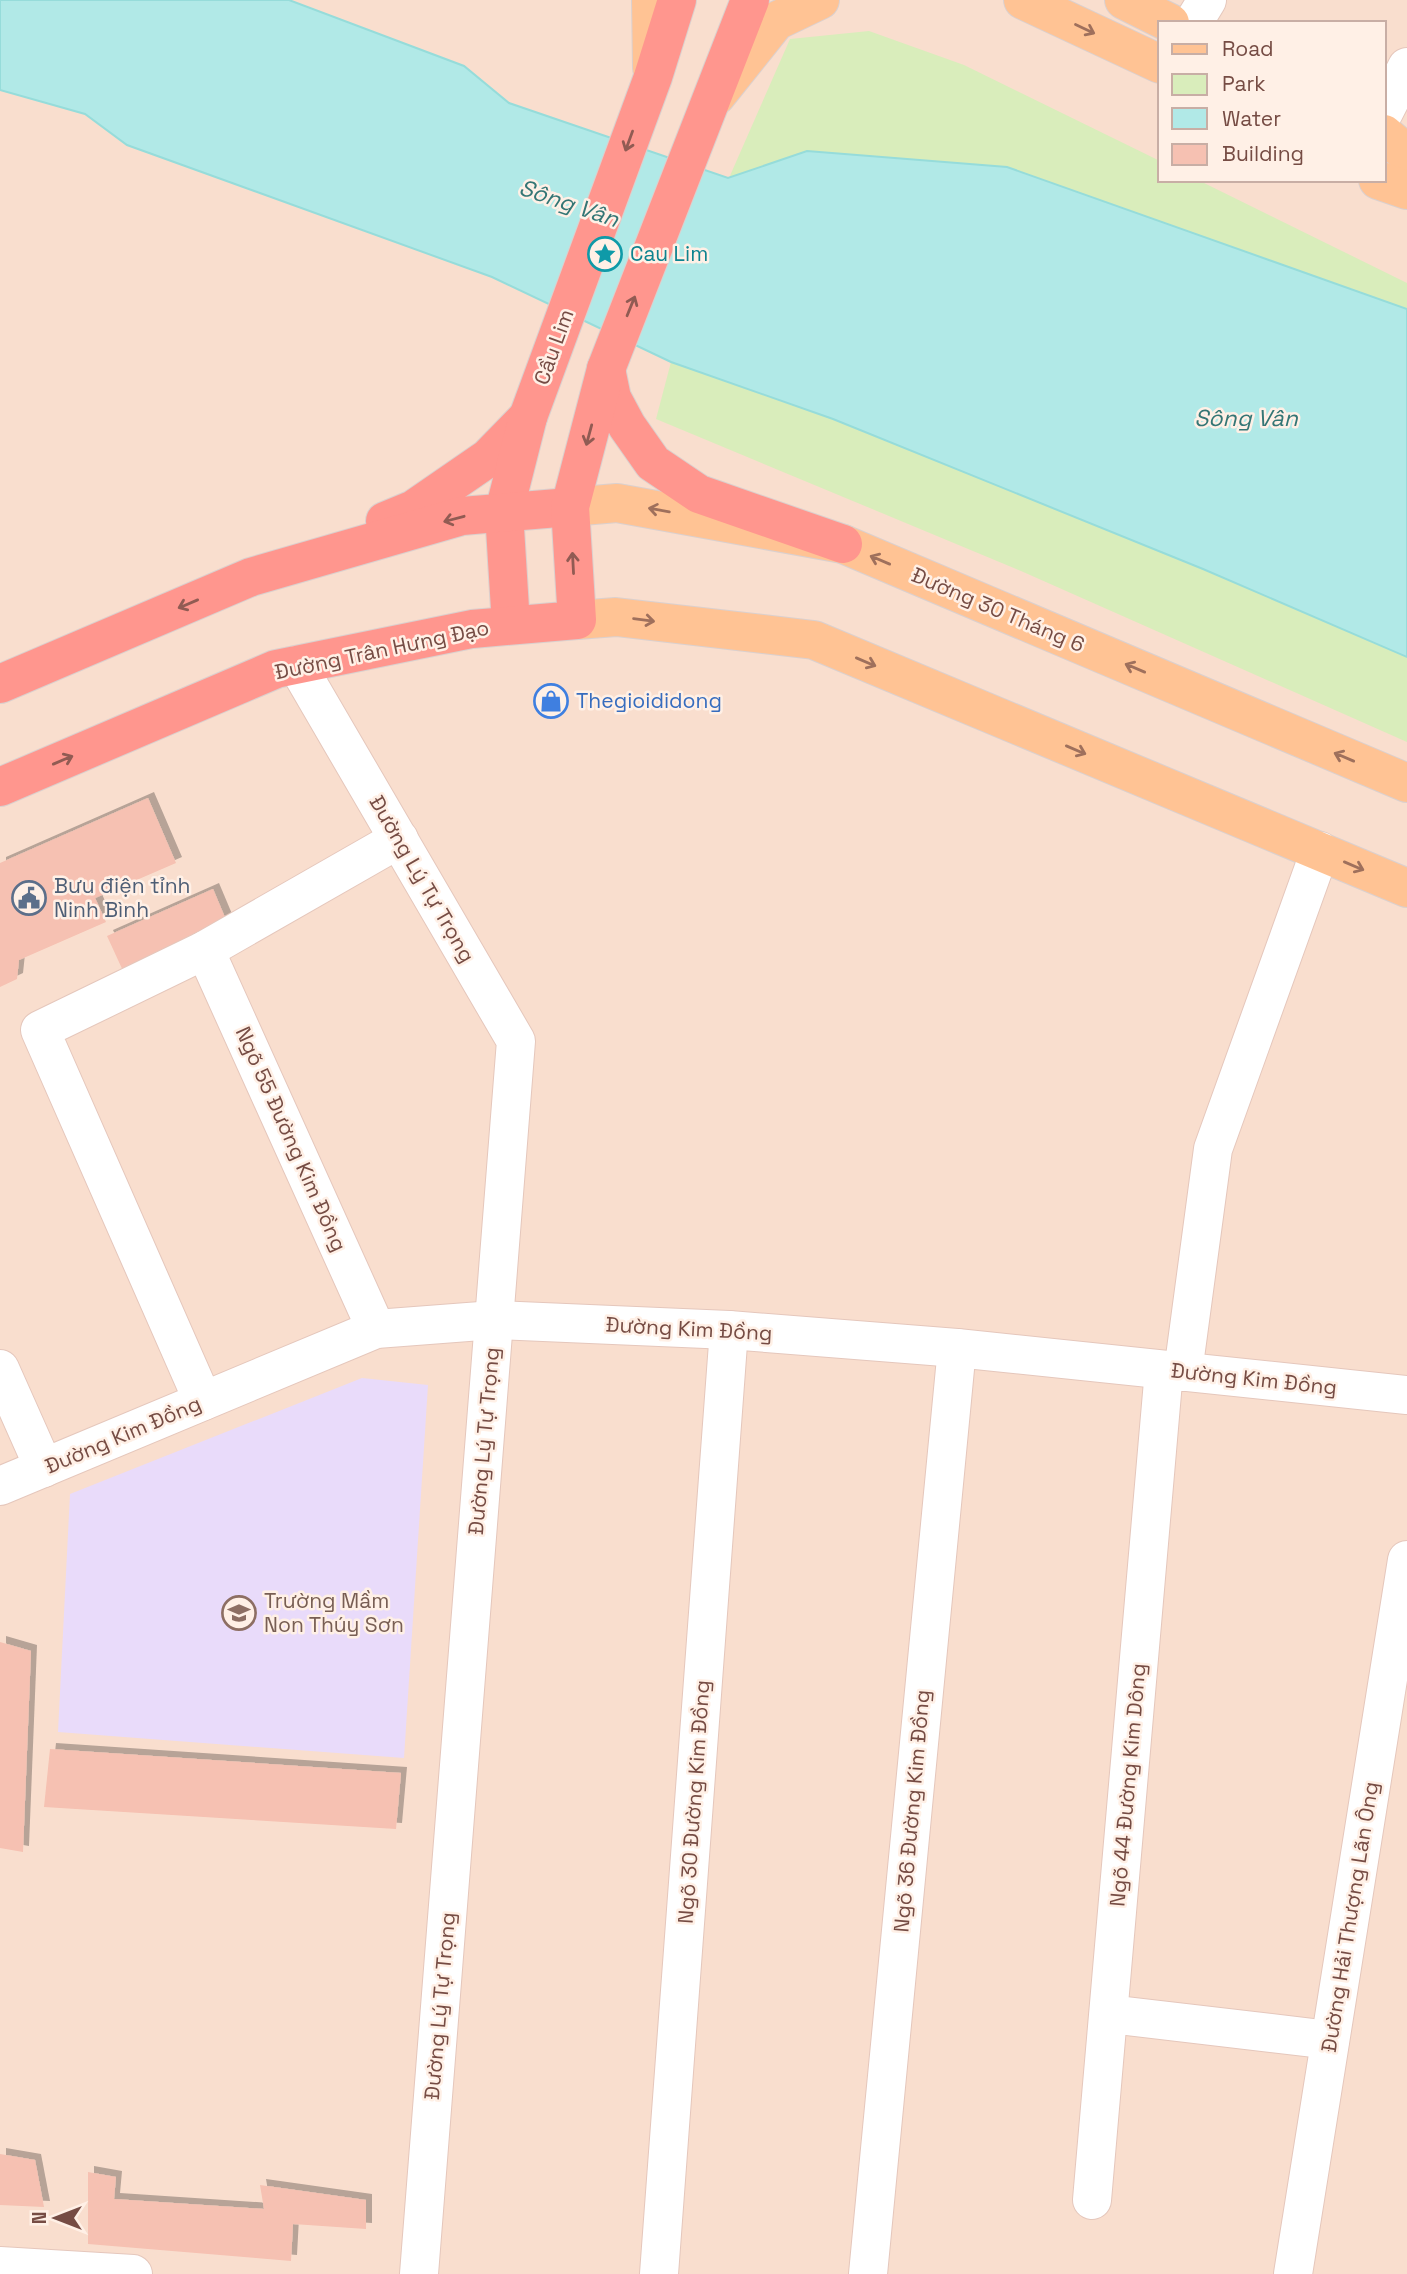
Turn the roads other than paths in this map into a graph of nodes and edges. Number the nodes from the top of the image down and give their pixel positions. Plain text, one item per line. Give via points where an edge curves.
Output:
1 (651, 0) edge
2 (677, 0) edge
3 (750, 0) edge
4 (820, 0) edge
5 (1023, 0) edge
6 (1124, 0) edge
7 (1207, 0) edge
8 (1166, 21) edge
9 (1194, 21) edge
10 (1158, 63) edge
11 (1407, 67) edge
12 (653, 77) junction
13 (712, 101) junction
14 (1386, 108) edge
15 (1386, 136) edge
16 (1407, 154) edge
17 (1384, 182) edge
18 (1407, 190) edge
19 (606, 369) junction
20 (528, 417) junction
21 (570, 507) junction
22 (504, 512) junction
23 (843, 544) junction
24 (251, 577) junction
25 (577, 620) junction
26 (511, 625) junction
27 (297, 665) junction
28 (0, 684) edge
29 (1407, 783) edge
30 (0, 787) edge
31 (399, 839) junction
32 (1320, 851) junction
33 (1407, 888) edge
34 (205, 950) junction
35 (494, 1320) junction
36 (376, 1329) junction
37 (729, 1330) junction
38 (957, 1348) junction
39 (0, 1369) edge
40 (1174, 1371) junction
41 (1407, 1395) edge
42 (203, 1401) junction
43 (44, 1468) junction
44 (0, 1486) edge
45 (1407, 1560) edge
46 (1404, 1602) edge
47 (1393, 1743) edge
48 (1109, 2014) junction
49 (1330, 2040) junction
50 (1092, 2200) dead end
51 (0, 2266) edge
52 (133, 2274) edge
53 (419, 2274) edge
54 (659, 2274) edge
55 (868, 2274) edge
56 (1293, 2274) edge

1 - 12 main road
2 - 12 highway, Cầu Lim
3 - 13 highway
4 - 13 main road via 776,21
5 -> 10 main road
6 - 8 main road
7 - 9 street
11 - 14 street
12 -> 20 highway, Cầu Lim
19 -> 13 highway
15 - 16 main road
17 - 18 main road
19 -> 21 highway
19 - 23 highway via 612,398 653,463 699,494
20 - 22 highway, Cầu Lim
20 - 24 highway via 488,458 414,509
21 - 22 highway
23 -> 21 main road, Đường 30 Tháng 6 via 617,503
25 -> 21 highway
22 -> 24 highway via 462,516
22 - 26 highway, Cầu Lim
29 -> 23 main road, Đường 30 Tháng 6
24 -> 28 highway
25 - 26 highway, Đường Trân Hưng Đạo
25 -> 32 main road via 616,617 814,640
26 - 27 highway, Đường Trân Hưng Đạo
30 -> 27 highway, Đường Trân Hưng Đạo via 276,669
27 - 31 street, Đường Lý Tự Trọng
31 - 34 street
31 - 35 street, Đường Lý Tự Trọng via 516,1041
32 -> 33 main road
32 - 40 street, Ngõ 44 Đường Kim Dông via 1213,1149
34 - 36 street, Ngõ 55 Đường Kim Đồng
34 - 42 street via 40,1030
35 - 36 street, Đường Kim Đồng
35 - 37 street, Đường Kim Đồng
35 - 53 street, Đường Lý Tự Trọng
36 - 42 street, Đường Kim Đồng
37 - 38 street, Đường Kim Đồng
37 - 54 street, Ngõ 30 Đường Kim Đồng
38 - 40 street, Đường Kim Đồng
38 - 55 street, Ngõ 36 Đường Kim Đồng
39 - 43 street
40 - 41 street, Đường Kim Đồng
40 - 48 street, Ngõ 44 Đường Kim Dông
42 - 43 street, Đường Kim Đồng
43 - 44 street, Đường Kim Đồng
45 - 46 street, Đường Hải Thượng Lãn Ông
46 - 47 street, Đường Hải Thượng Lãn Ông
47 - 49 street, Đường Hải Thượng Lãn Ông
48 - 49 street
48 - 50 street, Ngõ 44 Đường Kim Dông
49 - 56 street, Đường Hải Thượng Lãn Ông
51 - 52 street

